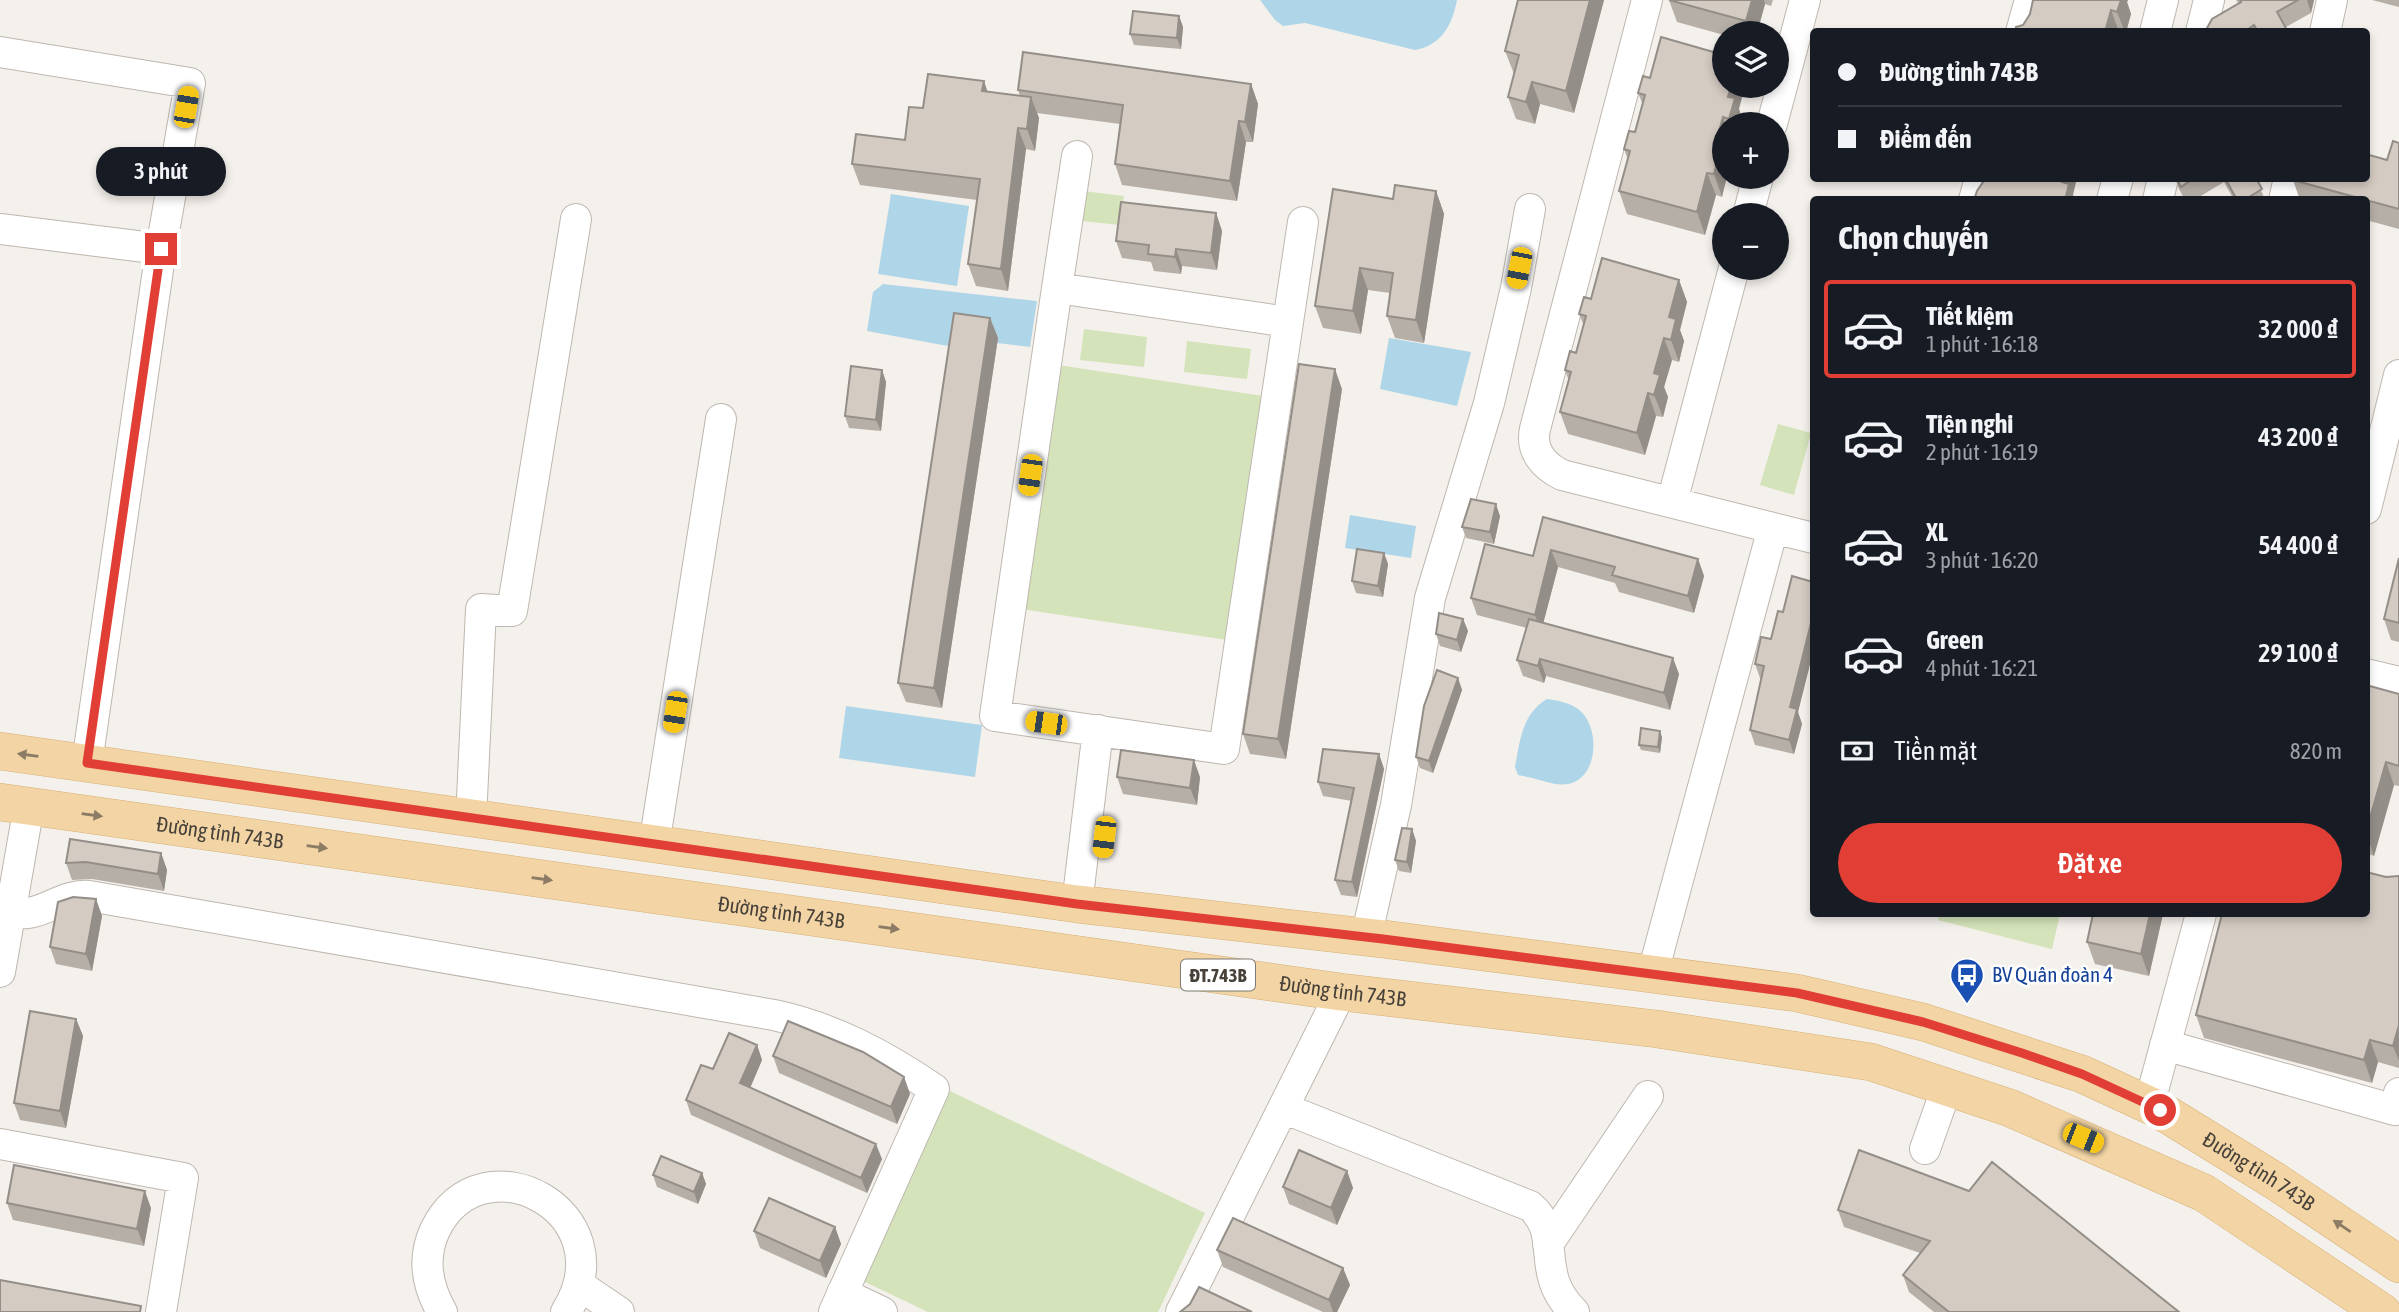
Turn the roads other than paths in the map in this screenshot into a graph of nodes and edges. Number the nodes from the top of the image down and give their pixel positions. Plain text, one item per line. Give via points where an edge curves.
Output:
1 (1647, 0) edge
2 (1805, 0) edge
3 (2030, 0) edge
4 (2163, 0) edge
5 (2209, 0) edge
6 (2332, 0) edge
7 (2022, 28) edge
8 (2156, 28) edge
9 (2202, 28) edge
10 (2326, 28) edge
11 (0, 52) edge
12 (1775, 112) edge
13 (1077, 156) dead end
14 (1530, 209) dead end
15 (576, 219) dead end
16 (1303, 222) dead end
17 (0, 229) edge
18 (161, 249) junction
19 (1731, 280) edge
20 (1057, 288) junction
21 (1288, 322) junction
22 (2399, 375) edge
23 (721, 419) dead end
24 (2370, 493) edge
25 (1672, 502) junction
26 (1773, 528) junction
27 (1810, 537) edge
28 (2370, 675) edge
29 (2399, 682) edge
30 (1107, 732) junction
31 (0, 751) edge
32 (87, 763) junction
33 (14, 804) edge
34 (471, 819) junction
35 (654, 845) junction
36 (1086, 905) junction
37 (6, 908) edge
38 (2199, 917) edge
39 (1366, 938) junction
40 (0, 972) edge
41 (1652, 976) junction
42 (1341, 992) junction
43 (2165, 1045) junction
44 (1947, 1087) junction
45 (2399, 1093) edge
46 (1648, 1096) dead end
47 (2149, 1105) junction
48 (1283, 1108) junction
49 (0, 1144) edge
50 (1925, 1149) dead end
51 (1548, 1244) junction
52 (2399, 1264) edge
53 (579, 1285) junction
54 (838, 1303) edge
55 (161, 1312) edge
56 (442, 1312) edge
57 (566, 1312) edge
58 (619, 1312) edge
59 (882, 1312) edge
60 (1181, 1312) edge
61 (1574, 1312) edge
62 (2382, 1312) edge

1 - 25 lane via 1533,444 1546,464 1562,475
2 - 12 lane
3 - 7 lane
4 - 8 lane
5 - 9 lane
6 - 10 lane
11 - 18 lane via 190,83
13 - 20 lane
14 - 39 lane via 1489,403 1430,597 1396,805
15 - 34 lane via 512,611 481,609
16 - 21 lane
17 - 18 lane
18 - 32 lane
19 - 25 lane
20 - 21 lane
20 - 30 lane via 995,716
21 - 30 lane via 1224,749
22 - 24 lane
23 - 35 lane
25 - 26 lane
26 - 27 lane
26 - 41 lane
28 - 29 lane
30 - 36 lane
32 -> 31 main road, Đường tỉnh 743B
32 - 34 main road, Đường tỉnh 743B
33 - 37 lane
33 -> 42 main road, Đường tỉnh 743B / ĐT.743B
34 - 35 main road, Đường tỉnh 743B
35 - 36 main road, Đường tỉnh 743B
36 - 39 main road, Đường tỉnh 743B
37 - 40 lane
37 - 54 lane via 26,914 69,897 89,896 774,1015 842,1035 934,1089
38 - 43 lane
39 - 41 main road, Đường tỉnh 743B
39 - 42 main road
41 - 47 main road, Đường tỉnh 743B via 1797,993 1923,1022 2082,1074
42 - 44 main road, Đường tỉnh 743B / ĐT.743B via 1821,1052 1871,1062
42 - 48 lane
43 - 45 lane via 2395,1110
43 - 47 lane
44 - 50 lane
44 - 62 main road, Đường tỉnh 743B / ĐT.743B via 2107,1148 2204,1193
46 - 51 lane
52 -> 47 main road, Đường tỉnh 743B
48 - 51 lane via 1530,1206 1545,1222
48 - 60 lane
49 - 55 lane via 183,1178
51 - 61 lane via 1552,1280
53 - 56 lane via 582,1253 561,1212 520,1188 489,1188 460,1200 432,1237 429,1284
53 - 57 lane
53 - 58 lane
54 - 59 lane

